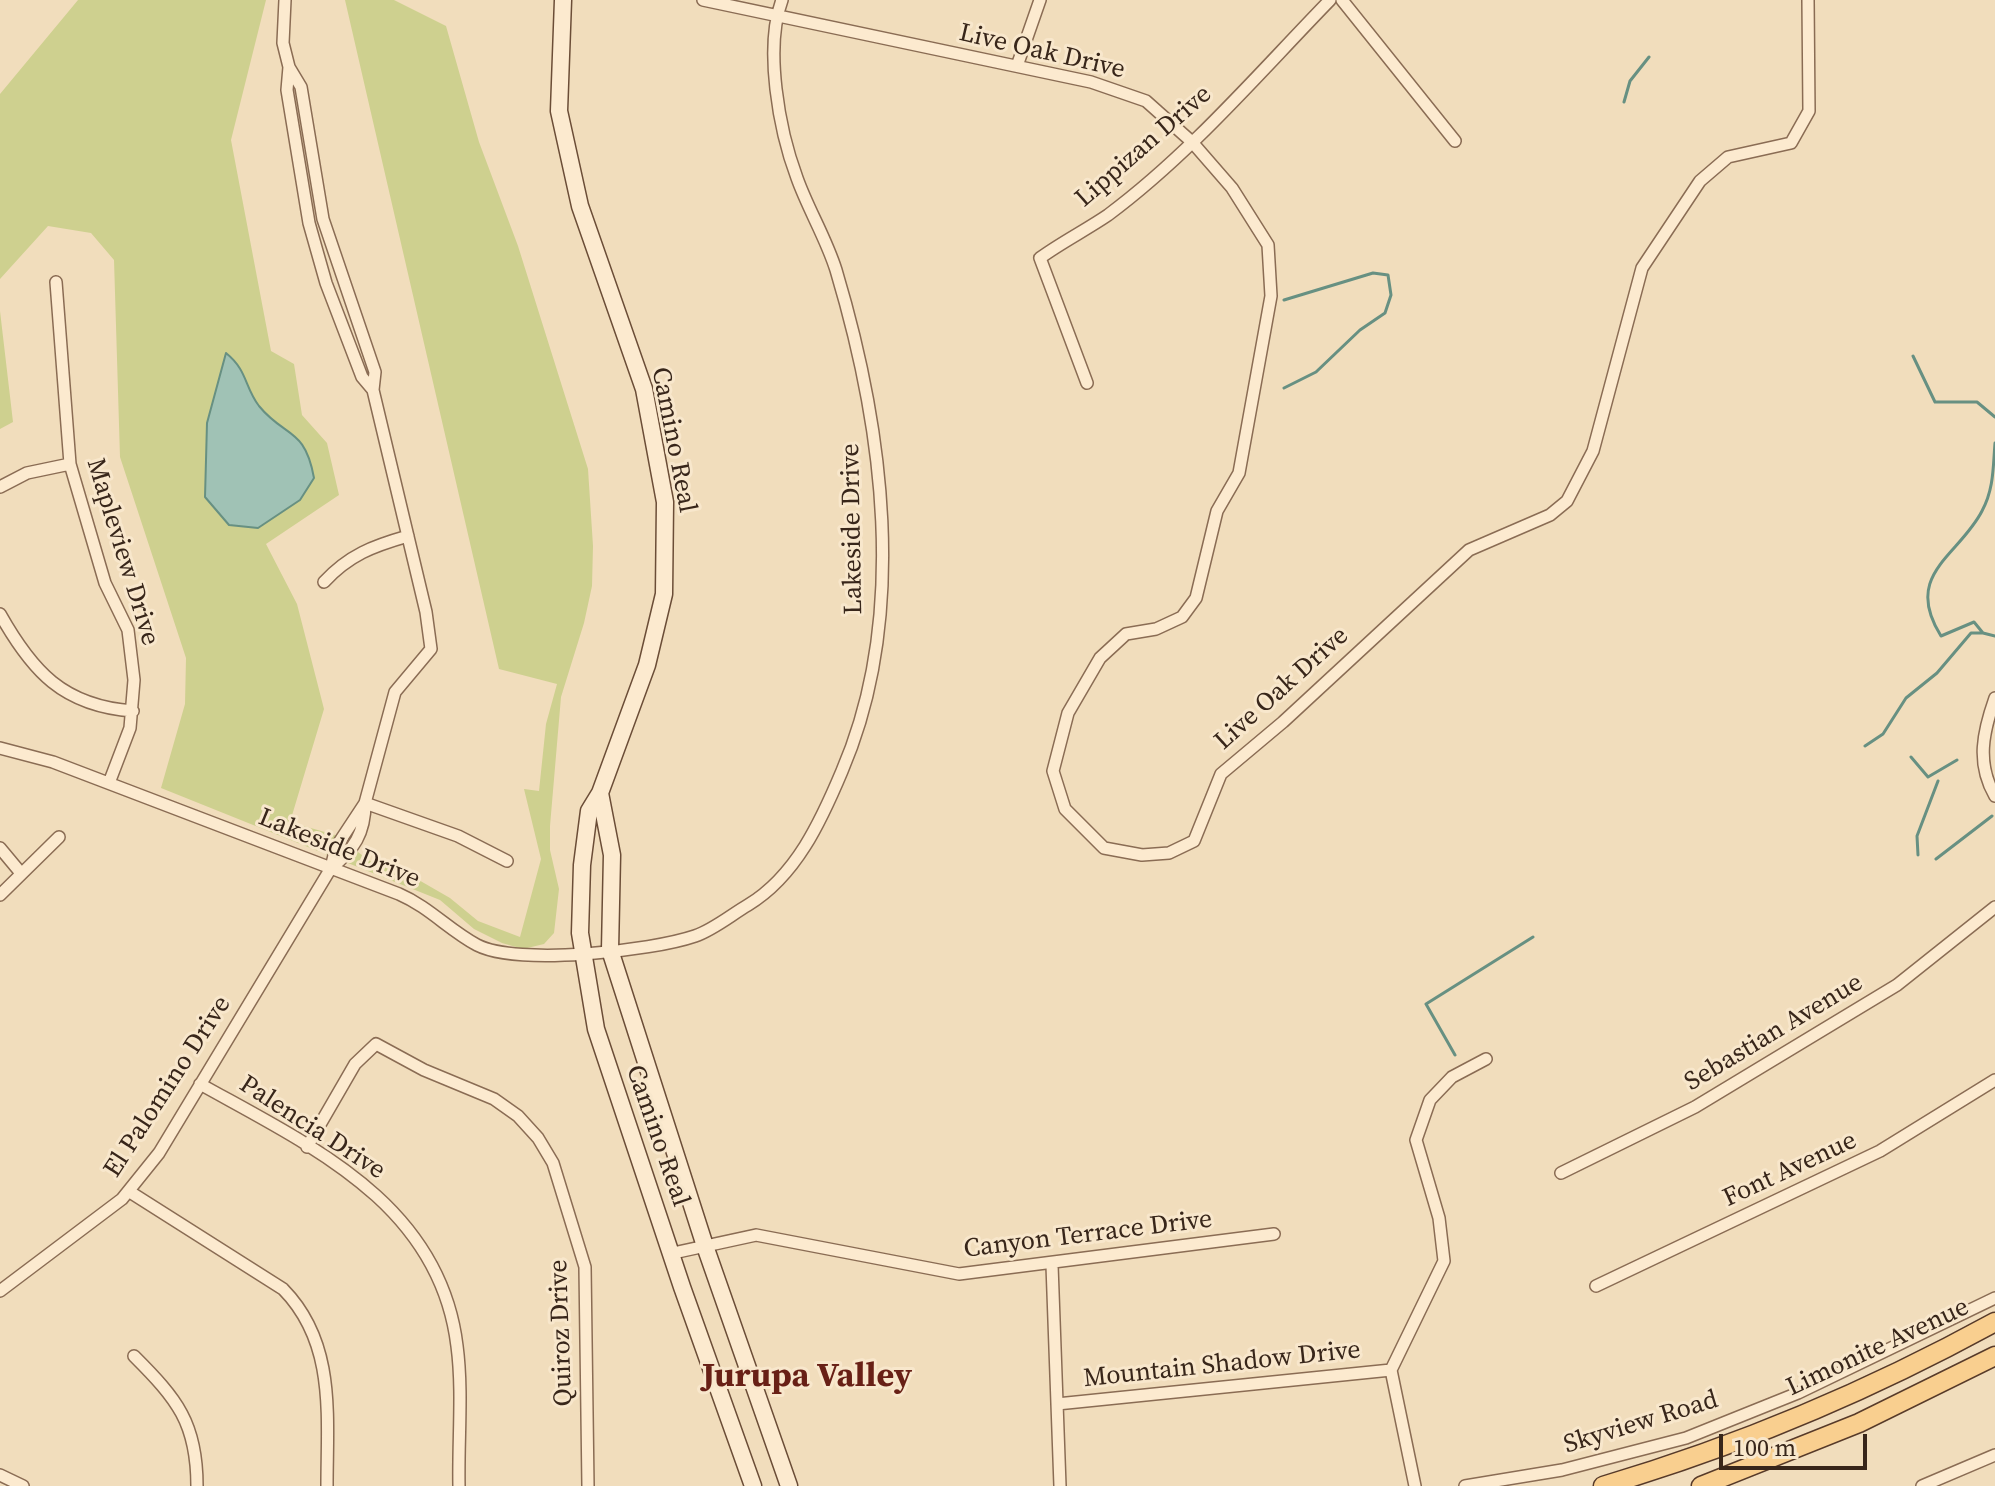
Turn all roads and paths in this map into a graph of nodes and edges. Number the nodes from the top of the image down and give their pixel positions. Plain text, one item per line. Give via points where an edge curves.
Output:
1 (285, 0) edge
2 (563, 0) edge
3 (703, 0) edge
4 (782, 0) edge
5 (1040, 0) edge
6 (1330, 0) edge
7 (1342, 0) edge
8 (1808, 0) edge
9 (776, 17) junction
10 (1017, 66) junction
11 (1455, 141) dead end
12 (1192, 142) junction
13 (56, 282) dead end
14 (1087, 383) dead end
15 (70, 464) junction
16 (0, 487) edge
17 (408, 536) junction
18 (324, 582) dead end
19 (0, 614) edge
20 (1995, 698) edge
21 (133, 711) junction
22 (0, 748) edge
23 (109, 783) junction
24 (600, 793) junction
25 (1995, 796) edge
26 (365, 803) junction
27 (347, 827) junction
28 (360, 833) junction
29 (59, 837) dead end
30 (0, 848) edge
31 (507, 861) dead end
32 (331, 868) junction
33 (20, 872) junction
34 (0, 895) edge
35 (1995, 907) edge
36 (610, 950) junction
37 (581, 953) junction
38 (1486, 1059) dead end
39 (1995, 1080) edge
40 (200, 1084) junction
41 (307, 1147) junction
42 (1561, 1173) dead end
43 (130, 1192) junction
44 (1274, 1234) dead end
45 (705, 1246) junction
46 (673, 1253) junction
47 (1052, 1265) junction
48 (1596, 1286) dead end
49 (0, 1291) edge
50 (1995, 1298) edge
51 (1995, 1322) edge
52 (134, 1356) dead end
53 (1995, 1356) edge
54 (1391, 1370) junction
55 (1057, 1404) junction
56 (1995, 1455) edge
57 (0, 1475) edge
58 (23, 1486) edge
59 (197, 1486) edge
60 (327, 1486) edge
61 (459, 1486) edge
62 (588, 1486) edge
63 (753, 1486) edge
64 (789, 1486) edge
65 (1060, 1486) edge
66 (1415, 1486) edge
67 (1465, 1486) edge
68 (1603, 1486) edge
69 (1701, 1486) edge
70 (1922, 1486) edge

1 - 17 street, El Palomino Drive via 283,43 301,87 323,219 375,372 373,390
2 - 24 main road, Camino Real via 559,111 580,206 644,389 665,502 664,594 647,665
3 - 9 street, Live Oak Drive
4 - 9 street, Lakeside Drive
5 - 10 street
6 - 12 street, Lippizan Drive
7 - 11 street
8 - 12 street, Live Oak Drive via 1809,111 1791,143 1728,157 1700,181 1642,268 1593,451 1567,501 1550,515 1469,550 1221,774 1194,841 1169,853 1142,855 1104,848 1065,809 1053,771 1068,713 1100,658 1126,634 1182,617 1196,598 1217,511 1239,473 1271,296 1268,245 1232,188
9 - 10 street, Live Oak Drive
9 - 36 street, Lakeside Drive via 775,82 796,175 835,267 875,435 881,566 875,653 851,751 816,832 767,894 697,936
10 - 12 street, Live Oak Drive via 1146,101
12 - 14 street, Lippizan Drive via 1107,215 1040,258
13 - 15 street, Mapleview Drive
15 - 16 street via 27,473
15 - 21 street, Mapleview Drive via 105,583 128,630
17 - 18 street via 367,548
17 - 26 street, El Palomino Drive via 431,649 395,692
19 - 21 street via 25,657 51,681 85,700
20 - 25 street via 1982,759
21 - 23 street, Mapleview Drive
22 - 23 street, Lakeside Drive
23 - 32 street, Lakeside Drive
24 - 36 main road, Camino Real via 612,855
24 - 37 main road, Camino Real via 589,811 582,865
26 - 27 street, El Palomino Drive
26 - 28 street, El Palomino Drive
26 - 31 street via 458,836
27 - 28 street
27 - 32 street, El Palomino Drive
28 - 32 street, El Palomino Drive via 350,853
29 - 33 street
30 - 33 street
32 - 37 street, Lakeside Drive via 419,903 478,946 498,953 544,958
32 - 40 street, El Palomino Drive
33 - 34 street
35 - 42 street, Sebastian Avenue via 1897,985 1695,1107
36 - 37 street, Lakeside Drive
36 - 45 main road, Camino Real
37 - 46 main road, Camino Real via 596,1029
38 - 54 street via 1452,1077 1430,1100 1416,1140 1439,1218 1444,1261
39 - 48 street, Font Avenue via 1880,1151
40 - 41 street, Palencia Drive
40 - 43 street, El Palomino Drive
41 - 61 street, Palencia Drive via 366,1184 394,1210 418,1238 440,1279 457,1347
41 - 62 street, Quiroz Drive via 355,1064 376,1044 494,1099 538,1138 553,1163 585,1267
43 - 49 street, El Palomino Drive
43 - 60 street via 296,1302 324,1359
44 - 47 street, Canyon Terrace Drive
45 - 46 street, Canyon Terrace Drive
45 - 47 street, Canyon Terrace Drive via 756,1235 959,1274
45 - 64 main road, Camino Real
46 - 63 main road, Camino Real
47 - 55 street
50 - 67 street, Skyview Road via 1798,1393 1686,1438 1562,1470
51 - 68 main road, Limonite Avenue via 1826,1404
52 - 59 street via 174,1396 184,1414 196,1449
53 - 69 main road via 1859,1423
54 - 55 street, Mountain Shadow Drive
54 - 66 street
55 - 65 street
56 - 70 street
57 - 58 street

